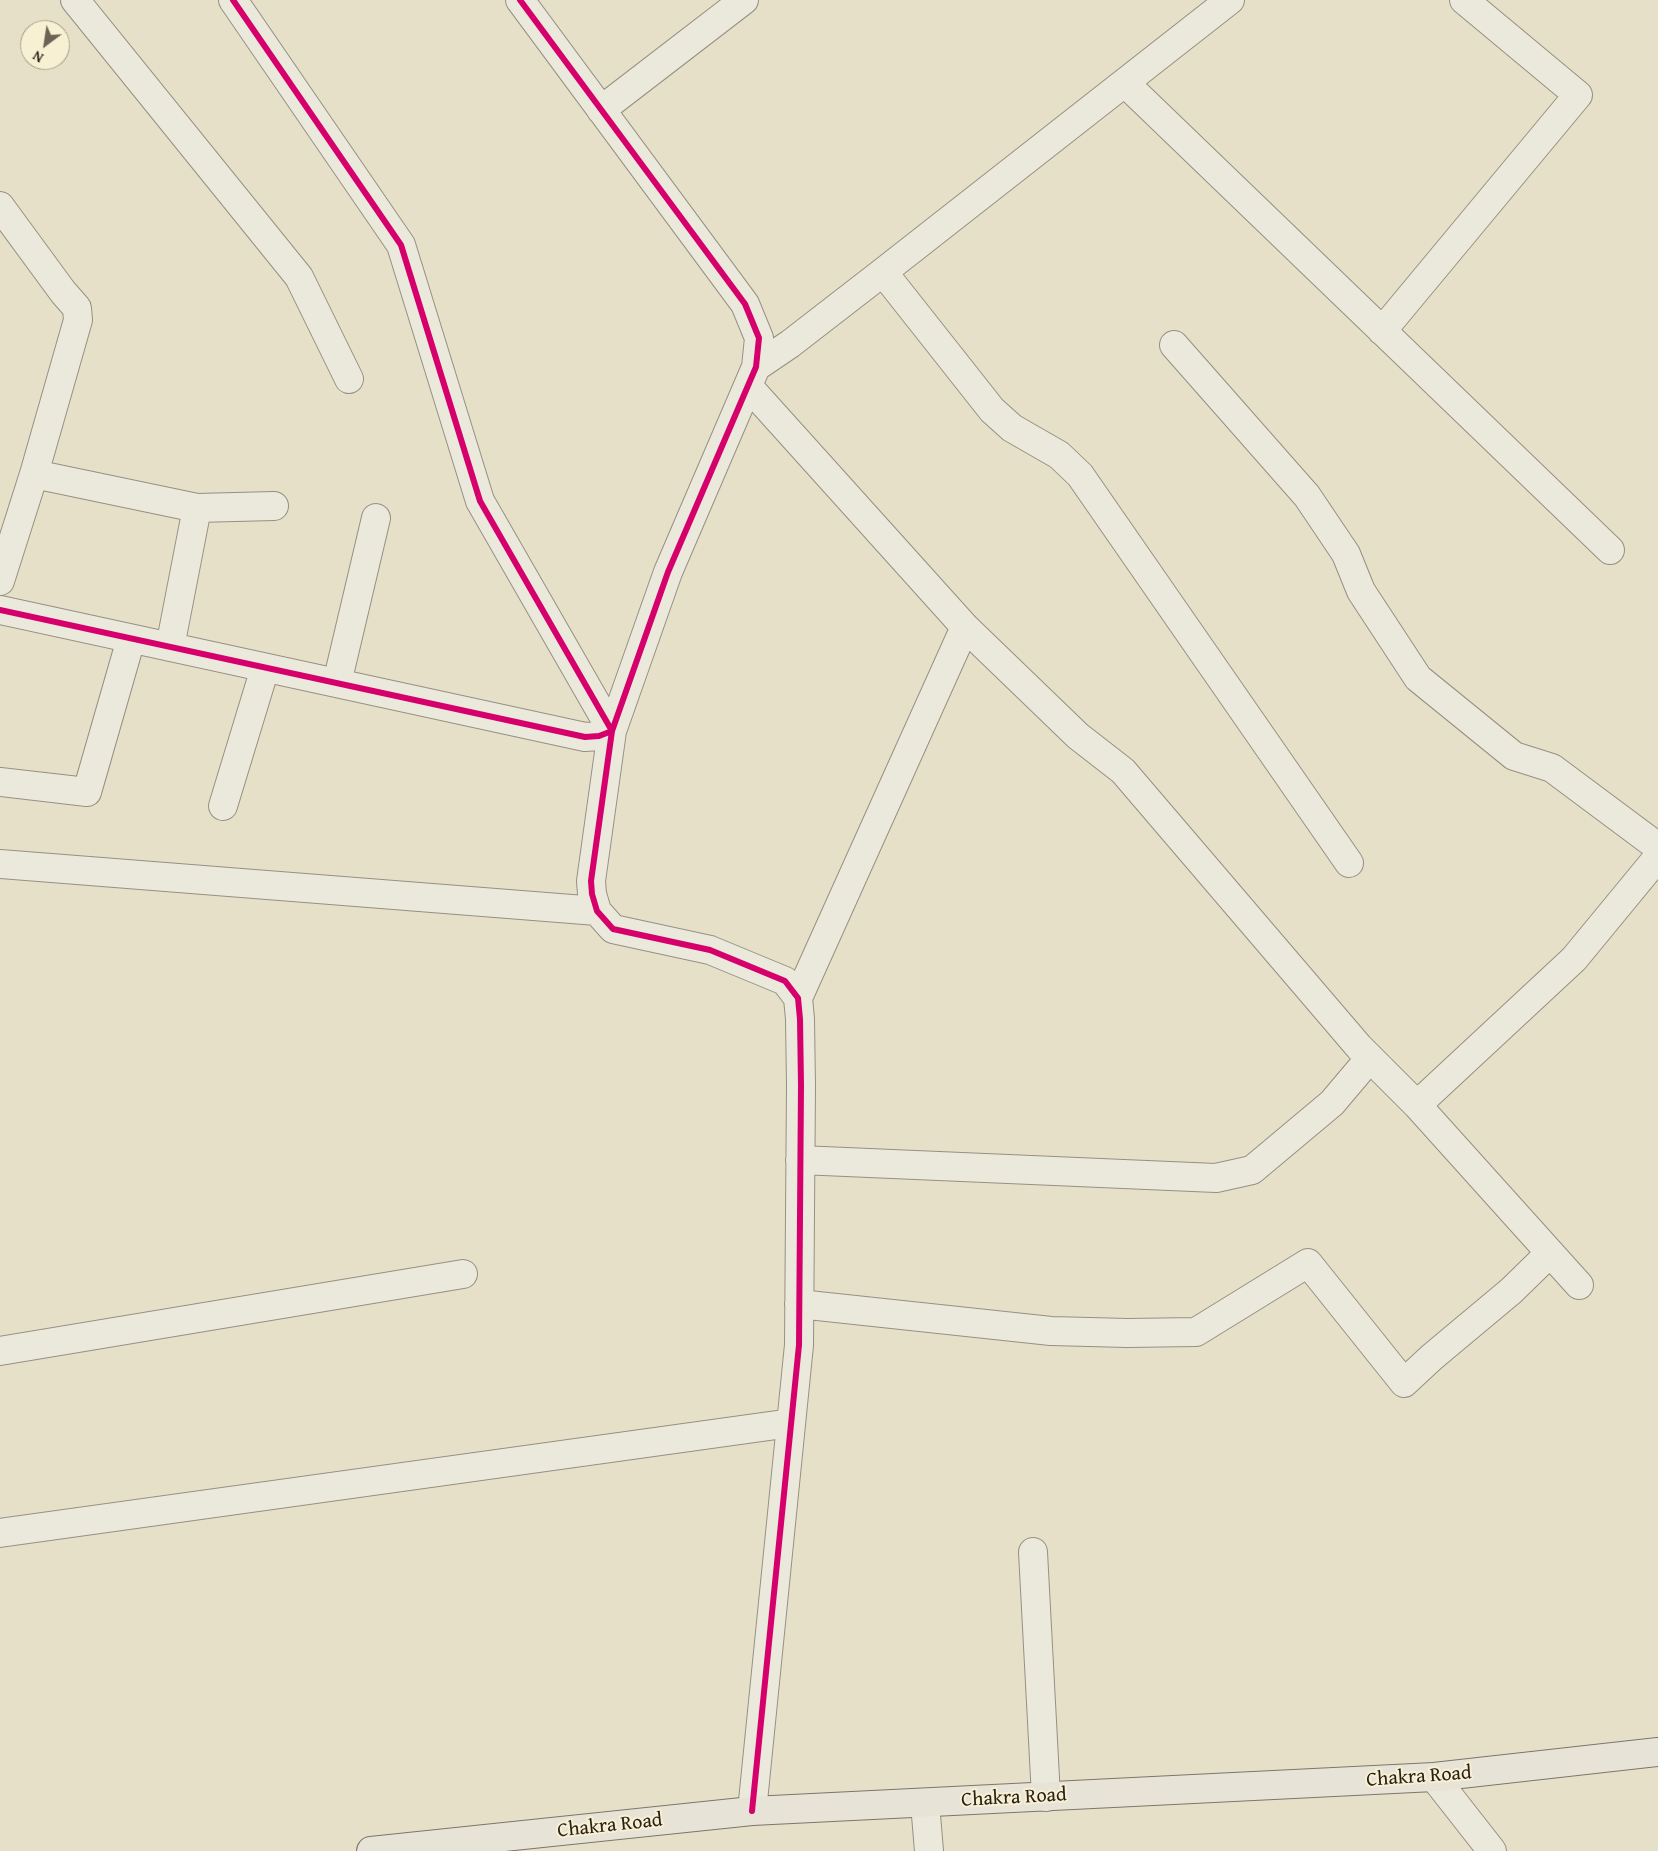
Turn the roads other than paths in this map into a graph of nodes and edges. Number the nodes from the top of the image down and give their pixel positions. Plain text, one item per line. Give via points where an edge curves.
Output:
1 (75, 0) edge
2 (233, 0) edge
3 (520, 0) edge
4 (744, 0) edge
5 (1230, 0) edge
6 (1464, 0) edge
7 (1125, 83) junction
8 (601, 110) junction
9 (0, 206) edge
10 (883, 272) junction
11 (1382, 331) junction
12 (1174, 345) dead end
13 (752, 377) junction
14 (349, 379) dead end
15 (34, 474) junction
16 (274, 506) dead end
17 (197, 508) junction
18 (376, 518) dead end
19 (1610, 550) dead end
20 (0, 581) edge
21 (0, 610) edge
22 (965, 627) junction
23 (131, 639) junction
24 (170, 647) junction
25 (265, 668) junction
26 (337, 684) junction
27 (612, 732) junction
28 (0, 782) edge
29 (224, 806) dead end
30 (1658, 847) edge
31 (1658, 857) edge
32 (1348, 863) dead end
33 (0, 864) edge
34 (597, 911) junction
35 (798, 998) junction
36 (1370, 1058) junction
37 (1417, 1105) junction
38 (800, 1160) junction
39 (1550, 1253) junction
40 (463, 1274) dead end
41 (1579, 1285) dead end
42 (799, 1304) junction
43 (0, 1351) edge
44 (791, 1423) junction
45 (0, 1533) edge
46 (1033, 1552) dead end
47 (1658, 1752) edge
48 (1434, 1778) junction
49 (1046, 1797) junction
50 (925, 1803) junction
51 (752, 1811) junction
52 (371, 1851) edge
53 (929, 1851) edge
54 (1492, 1851) edge

1 - 14 street via 300,277
2 - 27 street via 401,245 480,501
3 - 8 street
4 - 8 street
5 - 7 street
6 - 11 street via 1578,95
7 - 10 street
7 - 11 street
8 - 13 street via 745,304 759,338
9 - 15 street via 77,308 78,320
10 - 13 street
10 - 32 street via 992,410 1012,428 1059,455 1080,475
11 - 19 street
12 - 30 street via 1307,496 1346,554 1361,591 1418,678 1514,756 1552,768
13 - 22 street
13 - 27 street via 668,572
15 - 17 street
15 - 20 street
16 - 17 street
17 - 24 street
18 - 26 street
21 - 23 street
22 - 35 street
22 - 36 street via 1078,736 1123,771
23 - 24 street
23 - 28 street via 88,792
24 - 25 street
25 - 26 street
25 - 29 street
26 - 27 street via 585,737
27 - 34 street via 591,881
31 - 37 street via 1574,959
33 - 34 street
34 - 35 street via 613,929 710,950 785,981
35 - 38 street
36 - 37 street
36 - 38 street via 1332,1104 1252,1170 1216,1178
37 - 39 street
38 - 42 street
39 - 41 street
39 - 42 street via 1404,1383 1308,1263 1196,1332 1051,1331
40 - 43 street
42 - 44 street via 799,1345
44 - 45 street
44 - 51 street
46 - 49 street
47 - 48 main road, Chakra Road
48 - 49 main road, Chakra Road
48 - 54 street
49 - 50 main road, Chakra Road
50 - 51 main road, Chakra Road
50 - 53 street
51 - 52 main road, Chakra Road

